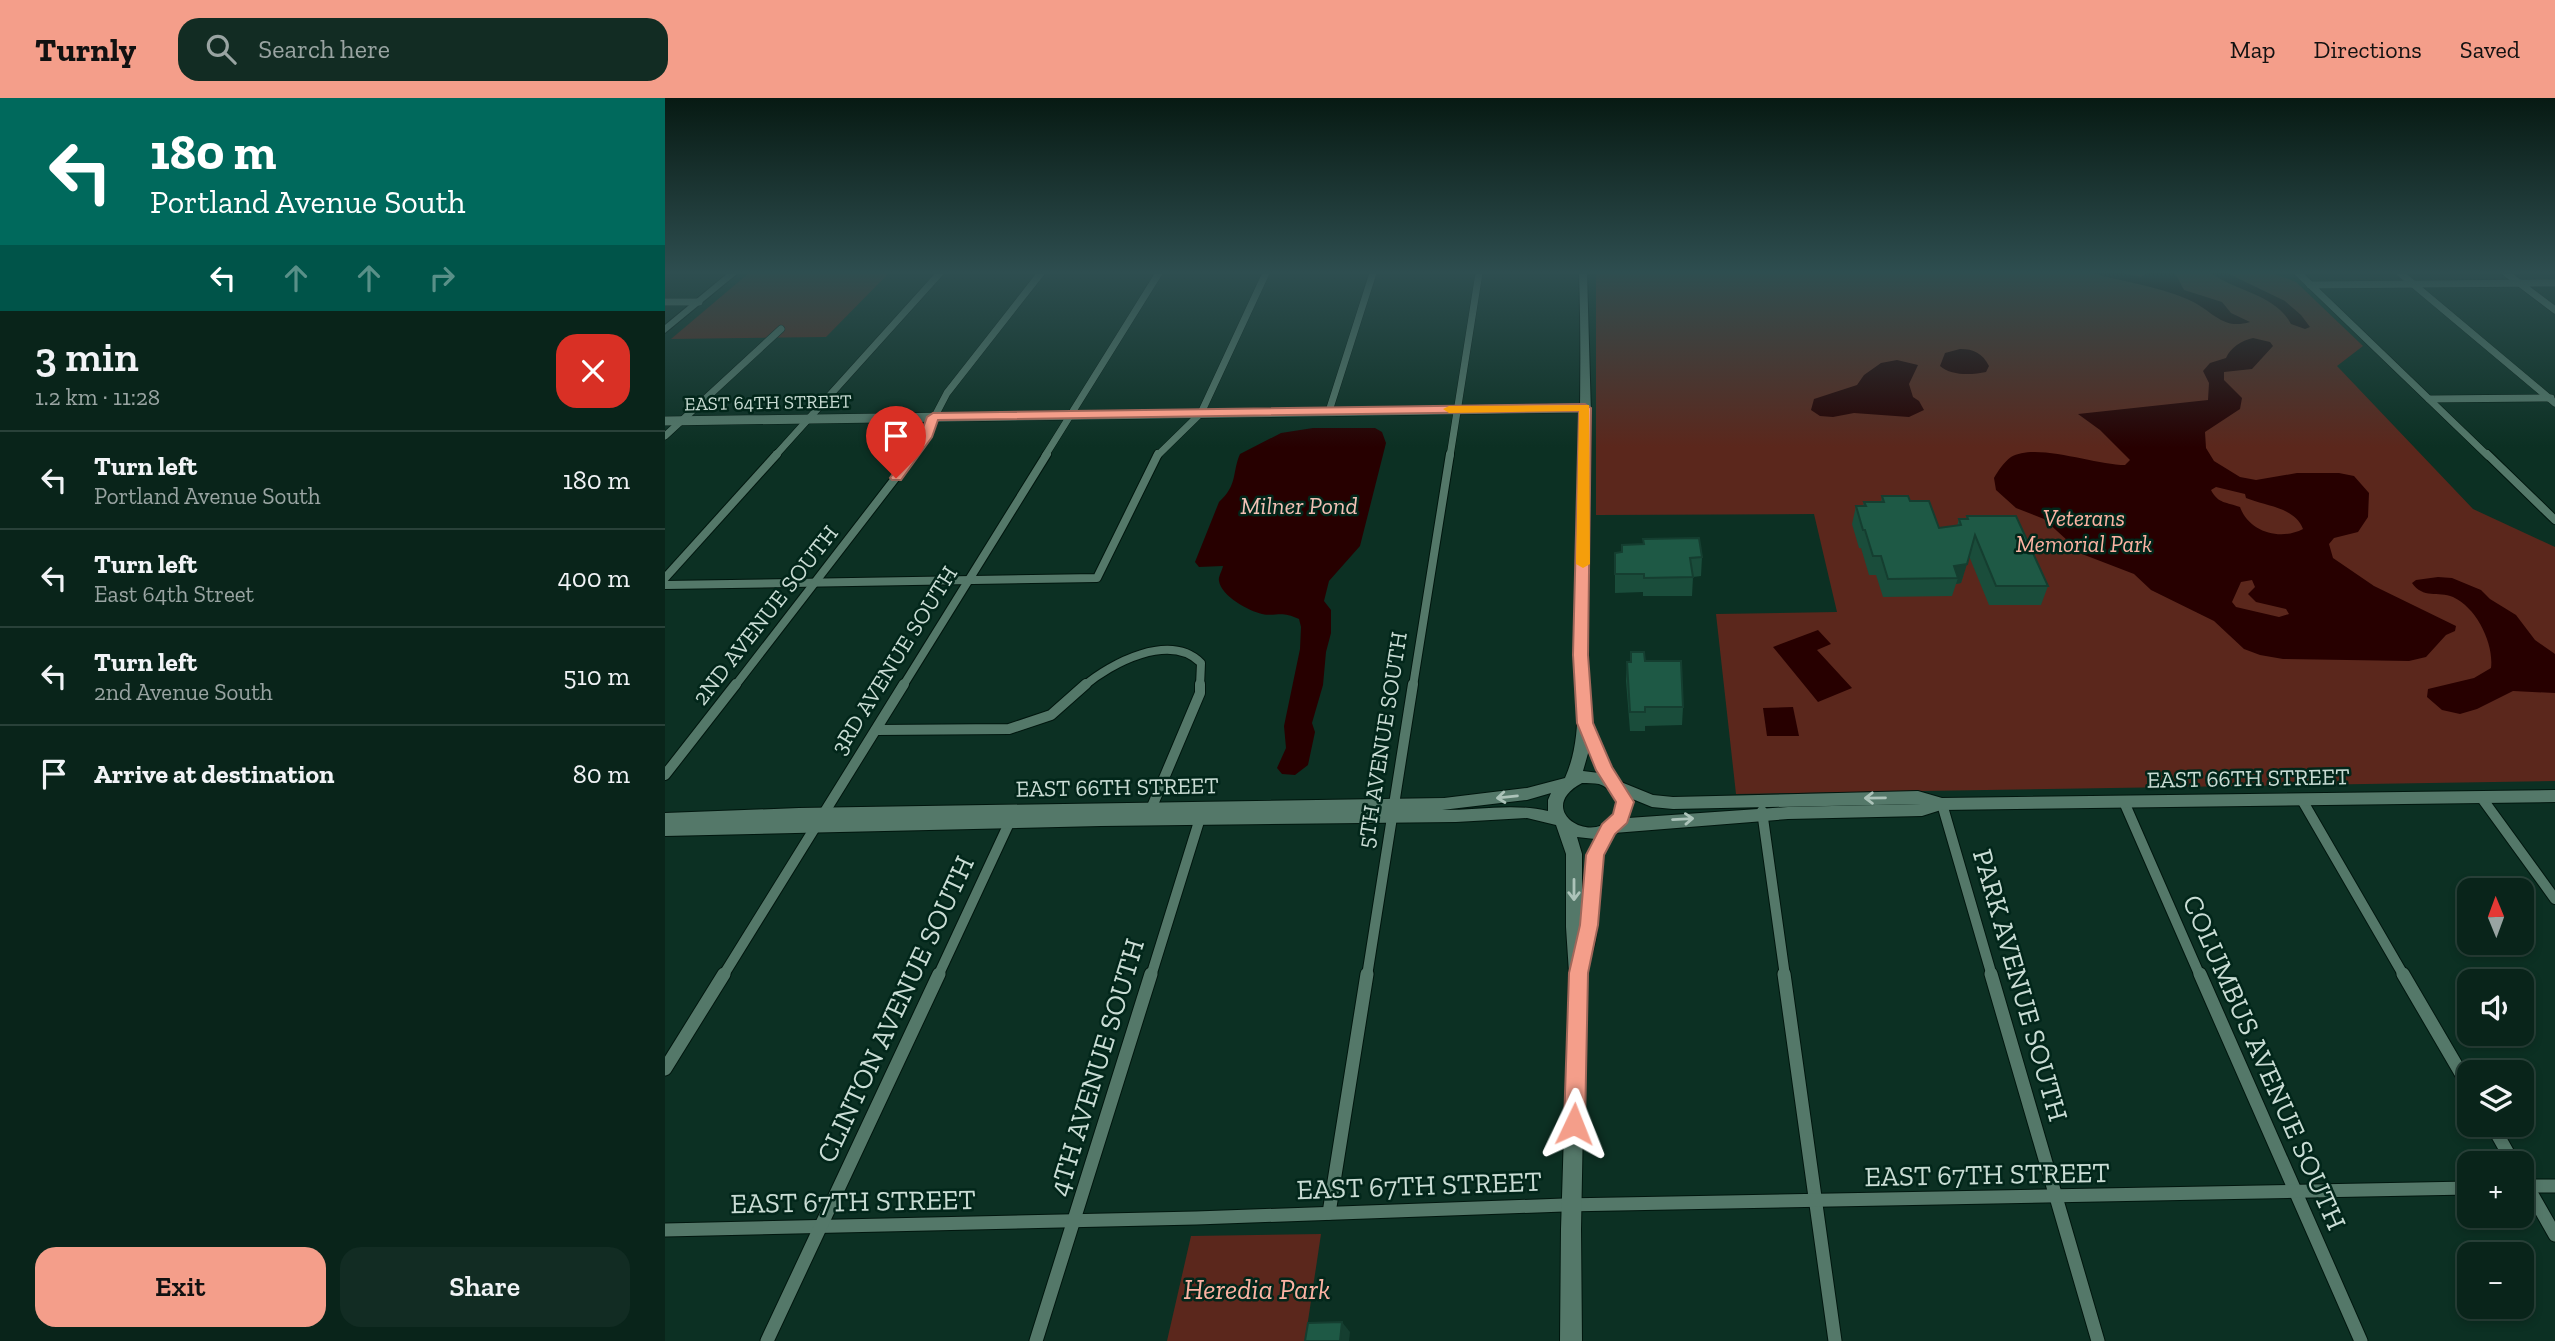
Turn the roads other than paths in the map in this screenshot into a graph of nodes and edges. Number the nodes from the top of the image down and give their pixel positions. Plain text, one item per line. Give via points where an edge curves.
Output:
1 (779, 331) edge
2 (888, 331) edge
3 (996, 331) edge
4 (1123, 331) edge
5 (1239, 331) edge
6 (1355, 331) edge
7 (1470, 331) edge
8 (1584, 331) edge
9 (2358, 331) edge
10 (2470, 331) edge
11 (2429, 399) junction
12 (2553, 400) edge
13 (1585, 408) junction
14 (1457, 409) junction
15 (1329, 411) junction
16 (1201, 413) junction
17 (1072, 415) junction
18 (933, 417) junction
19 (809, 418) junction
20 (682, 420) junction
21 (665, 421) edge
22 (665, 436) edge
23 (2555, 520) edge
24 (665, 578) edge
25 (969, 579) junction
26 (815, 582) junction
27 (665, 585) edge
28 (1585, 723) junction
29 (876, 730) junction
30 (665, 775) edge
31 (1569, 782) junction
32 (1616, 785) junction
33 (2555, 796) edge
34 (2481, 797) junction
35 (2302, 800) junction
36 (2125, 802) junction
37 (1942, 804) junction
38 (1761, 807) junction
39 (1151, 809) junction
40 (1392, 811) junction
41 (1201, 814) junction
42 (1011, 818) junction
43 (665, 819) edge
44 (819, 821) junction
45 (1562, 822) junction
46 (1612, 827) junction
47 (665, 830) edge
48 (2555, 899) edge
49 (1578, 973) junction
50 (2457, 1066) edge
51 (665, 1069) edge
52 (2534, 1184) edge
53 (2555, 1186) edge
54 (2457, 1188) edge
55 (2297, 1193) junction
56 (2056, 1197) junction
57 (1816, 1201) junction
58 (2534, 1201) edge
59 (1572, 1205) junction
60 (1329, 1213) junction
61 (1074, 1220) junction
62 (820, 1226) junction
63 (665, 1230) edge
64 (2555, 1234) edge
65 (767, 1341) edge
66 (1036, 1341) edge
67 (1571, 1341) edge
68 (1835, 1341) edge
69 (2098, 1341) edge
70 (2361, 1341) edge

1 - 20 street
2 - 19 street
3 - 18 street, 2ND AVENUE SOUTH
4 - 17 street, 3RD AVENUE SOUTH
5 - 16 street
6 - 15 street
7 - 14 street, 5TH AVENUE SOUTH
8 - 13 main road
9 - 11 street
10 - 12 street
11 - 12 street
11 - 23 street
13 - 14 street, EAST 64TH STREET
13 - 28 main road via 1581,655
14 - 15 street, EAST 64TH STREET
14 - 40 street, 5TH AVENUE SOUTH
15 - 16 street, EAST 64TH STREET
16 - 17 street, EAST 64TH STREET
16 - 25 street via 1159,452 1097,578
17 - 18 street, EAST 64TH STREET
17 - 25 street, 3RD AVENUE SOUTH
18 - 19 street, EAST 64TH STREET
18 - 26 street, 2ND AVENUE SOUTH via 913,457
19 - 20 street, EAST 64TH STREET
19 - 24 street
20 - 21 street, EAST 64TH STREET
20 - 22 street
25 - 26 street
25 - 29 street, 3RD AVENUE SOUTH
26 - 27 street
26 - 30 street, 2ND AVENUE SOUTH
28 - 31 main road via 1582,759
28 - 32 main road
29 - 39 street via 1017,728 1061,709 1126,656 1147,651 1189,654 1201,663 1200,693
29 - 44 street, 3RD AVENUE SOUTH
31 - 32 main road via 1593,777
31 -> 40 main road, EAST 66TH STREET via 1527,794
31 - 45 main road via 1554,804
32 - 38 main road, EAST 66TH STREET via 1657,802
32 - 46 main road via 1625,810
33 - 34 main road, EAST 66TH STREET
34 - 35 main road, EAST 66TH STREET
34 - 48 street
35 - 36 main road, EAST 66TH STREET
35 - 50 street
36 - 37 main road, EAST 66TH STREET
36 - 55 street, COLUMBUS AVENUE SOUTH
37 - 38 main road, EAST 66TH STREET via 1922,810
37 - 56 street, PARK AVENUE SOUTH
46 -> 38 main road, EAST 66TH STREET
38 - 57 street
39 - 41 main road, EAST 66TH STREET
39 - 42 main road, EAST 66TH STREET
40 - 41 main road, EAST 66TH STREET
40 - 45 main road, EAST 66TH STREET via 1527,812
40 - 60 street, 5TH AVENUE SOUTH
41 - 42 main road, EAST 66TH STREET
41 - 61 street, 4TH AVENUE SOUTH
42 - 44 main road, EAST 66TH STREET
42 - 62 street, CLINTON AVENUE SOUTH
43 - 44 main road, EAST 66TH STREET
44 - 47 main road, EAST 66TH STREET
44 - 51 street, 3RD AVENUE SOUTH
45 - 46 main road via 1586,833
45 -> 49 main road via 1574,854
46 - 49 main road via 1595,855 1589,925
49 - 59 main road
52 - 53 street
54 - 55 street, EAST 67TH STREET
55 - 56 street, EAST 67TH STREET
55 - 70 street, COLUMBUS AVENUE SOUTH
56 - 57 street, EAST 67TH STREET
56 - 69 street, PARK AVENUE SOUTH
57 - 59 street, EAST 67TH STREET
57 - 68 street
58 - 64 street
59 - 60 street, EAST 67TH STREET
59 - 67 main road
60 - 61 street, EAST 67TH STREET
61 - 62 street, EAST 67TH STREET
61 - 66 street, 4TH AVENUE SOUTH
62 - 63 street, EAST 67TH STREET
62 - 65 street, CLINTON AVENUE SOUTH

